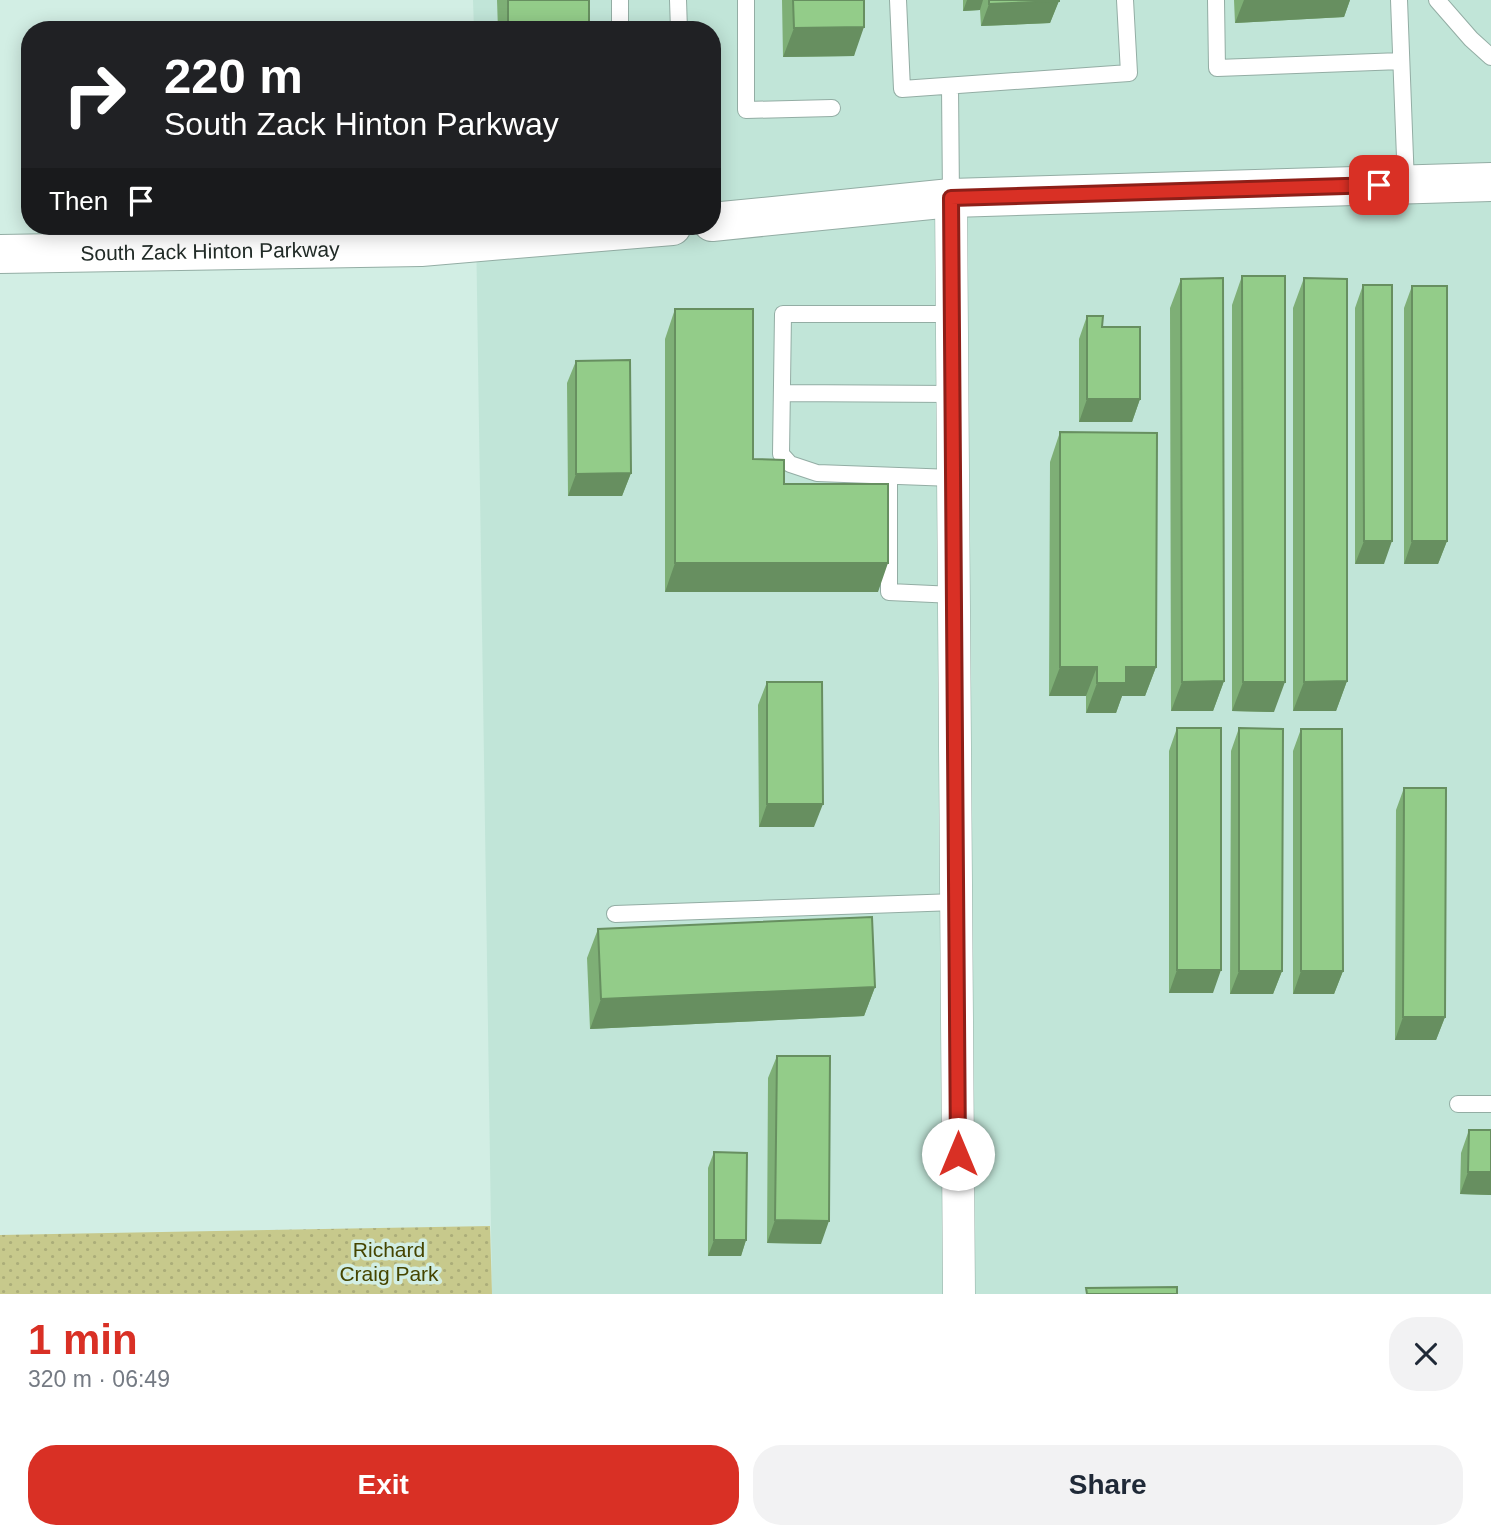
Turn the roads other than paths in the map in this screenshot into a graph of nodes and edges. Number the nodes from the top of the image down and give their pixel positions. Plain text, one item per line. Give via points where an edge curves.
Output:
1 (620, 0) edge
2 (678, 0) edge
3 (746, 0) edge
4 (898, 0) edge
5 (1125, 0) edge
6 (1216, 0) edge
7 (1399, 0) edge
8 (1437, 0) edge
9 (620, 21) edge
10 (679, 21) edge
11 (1491, 57) edge
12 (1401, 61) junction
13 (950, 87) junction
14 (832, 107) dead end
15 (1491, 182) edge
16 (1406, 184) junction
17 (951, 198) junction
18 (721, 221) edge
19 (564, 235) edge
20 (0, 254) edge
21 (952, 314) junction
22 (782, 393) junction
23 (953, 394) junction
24 (889, 476) junction
25 (953, 478) junction
26 (954, 595) junction
27 (956, 902) junction
28 (615, 914) dead end
29 (1458, 1104) dead end
30 (1491, 1104) edge
31 (959, 1294) edge

1 - 9 lane
2 - 10 lane
3 - 14 lane via 746,110
4 - 13 lane via 902,89
5 - 13 lane via 1129,73
6 - 12 lane via 1217,68
7 - 12 lane
8 - 11 lane
12 - 16 lane
13 - 17 lane
15 - 16 main road
16 - 17 main road
17 - 18 main road
17 - 21 street
19 - 20 main road, South Zack Hinton Parkway via 421,247
21 - 22 lane via 783,314
21 - 23 street
22 - 23 lane
22 - 24 lane via 781,454 790,464 817,473
23 - 25 street
24 - 25 lane
24 - 26 lane via 889,592
25 - 26 street
26 - 27 street
27 - 28 lane
27 - 31 street
29 - 30 lane

